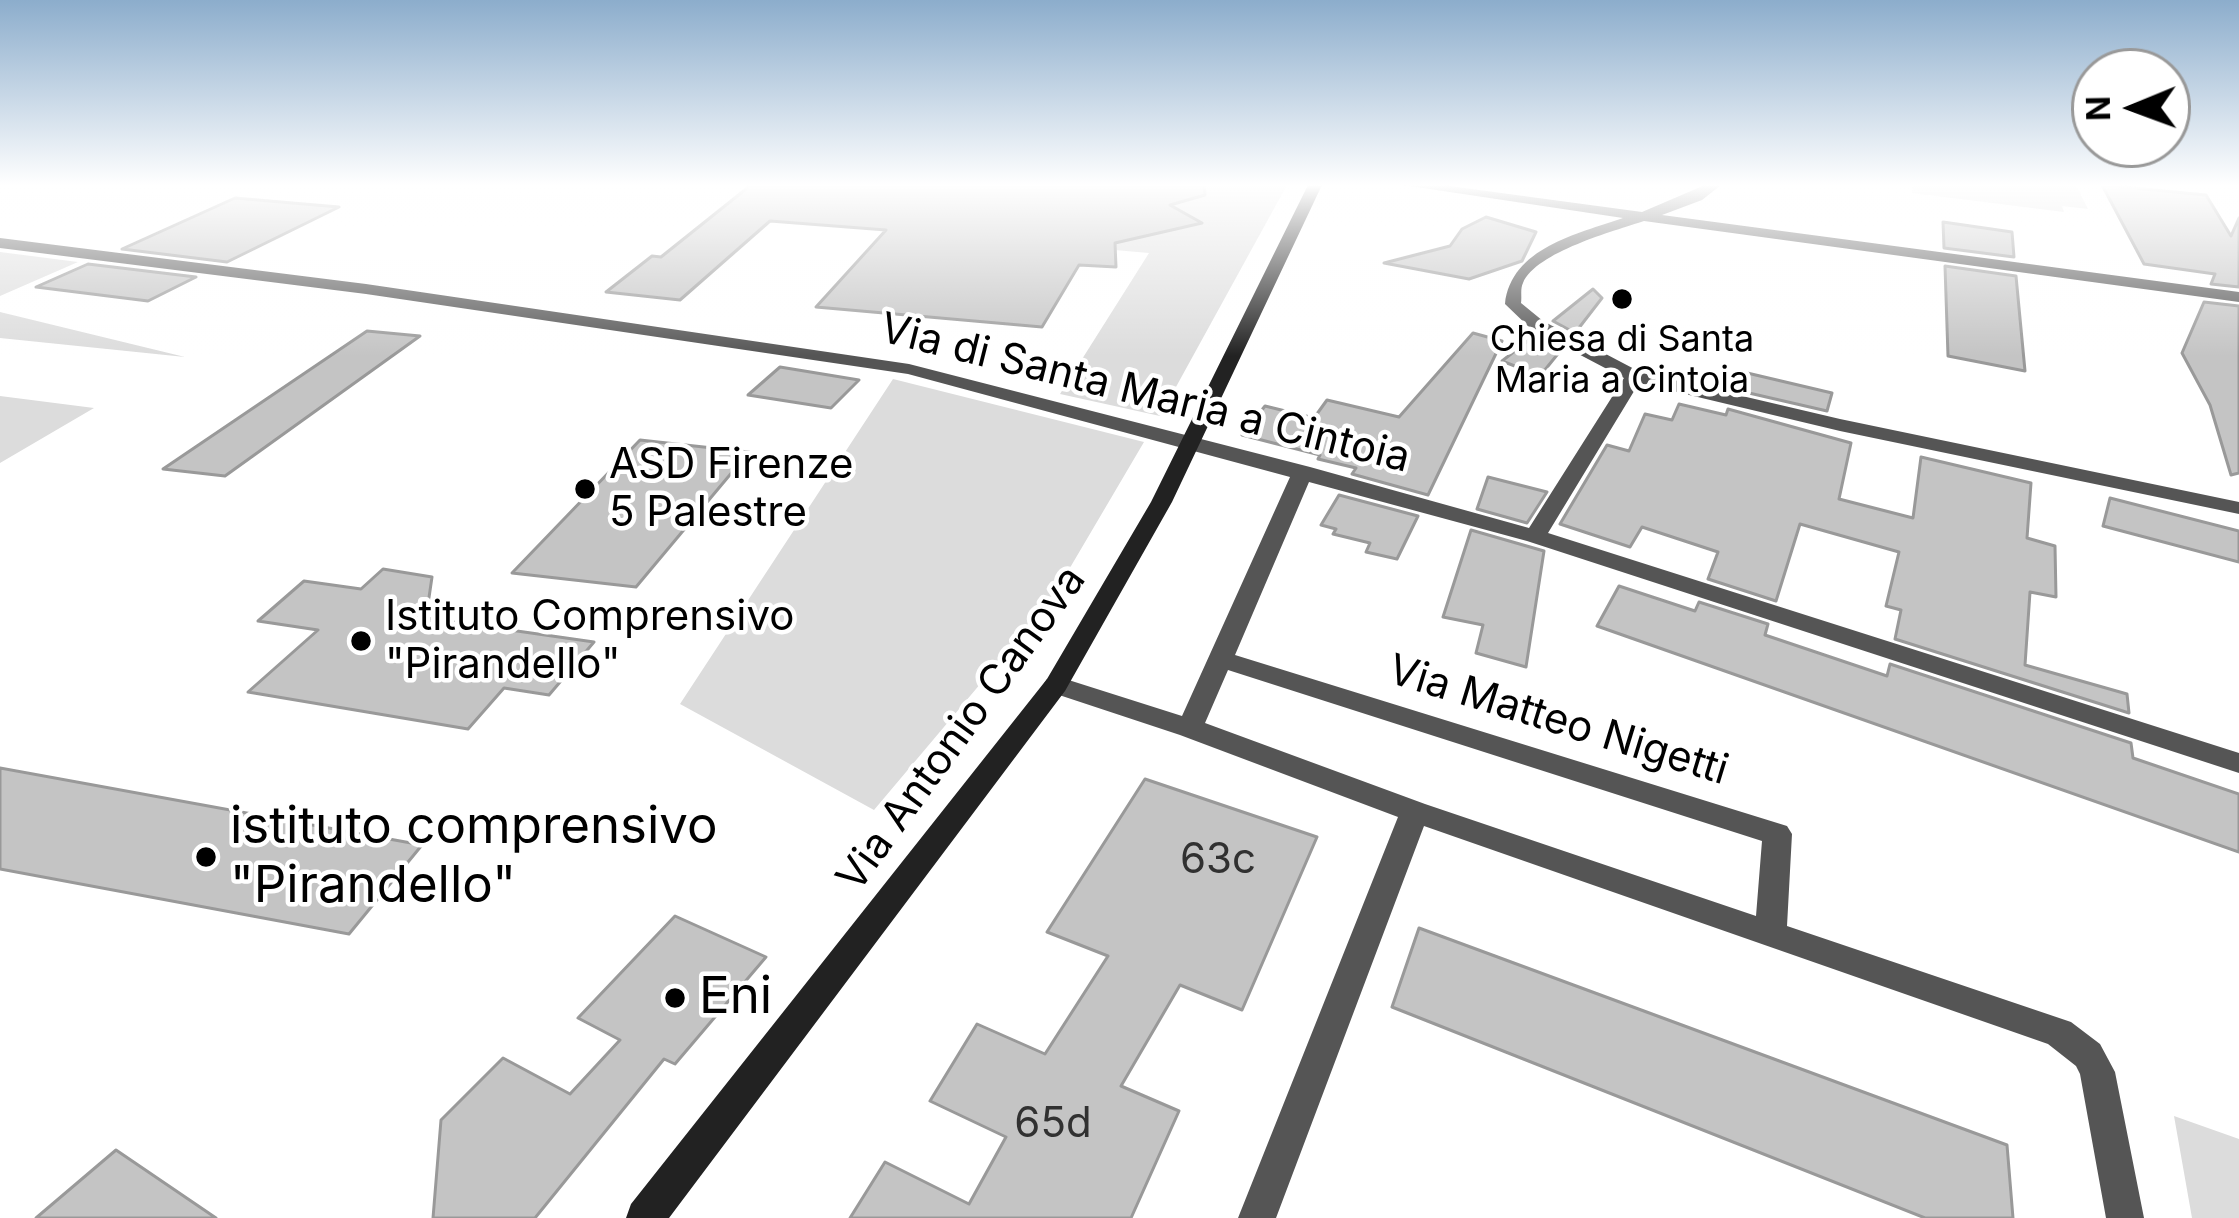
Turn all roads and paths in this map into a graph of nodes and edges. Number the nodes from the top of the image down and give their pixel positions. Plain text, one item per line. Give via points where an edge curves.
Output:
1 (1288, 242) edge
2 (1579, 242) edge
3 (1812, 242) edge
4 (0, 243) edge
5 (2239, 297) edge
6 (1634, 376) junction
7 (1192, 441) junction
8 (1303, 471) junction
9 (2239, 508) edge
10 (1535, 536) junction
11 (1221, 659) junction
12 (1056, 686) junction
13 (1190, 728) junction
14 (2239, 763) edge
15 (1415, 812) junction
16 (1771, 932) junction
17 (645, 1218) edge
18 (1257, 1218) edge
19 (2125, 1218) edge

1 - 7 street, Via Antonio Canova
2 - 6 street via 1532,265 1510,296 1528,320
3 - 5 street
4 - 7 street, Via di Santa Maria a Cintoia via 882,364
6 - 9 street
6 - 10 street
7 - 8 street, Via di Santa Maria a Cintoia
7 - 12 street, Via Antonio Canova via 1139,551
8 - 10 street, Via di Santa Maria a Cintoia
8 - 11 street
10 - 14 street, Via di Santa Maria a Cintoia
11 - 13 street
11 - 16 street, Via Matteo Nigetti via 1777,834
12 - 13 street
12 - 17 street, Via Antonio Canova
13 - 15 street
15 - 16 street
15 - 18 street
16 - 19 street via 2075,1042 2098,1072

